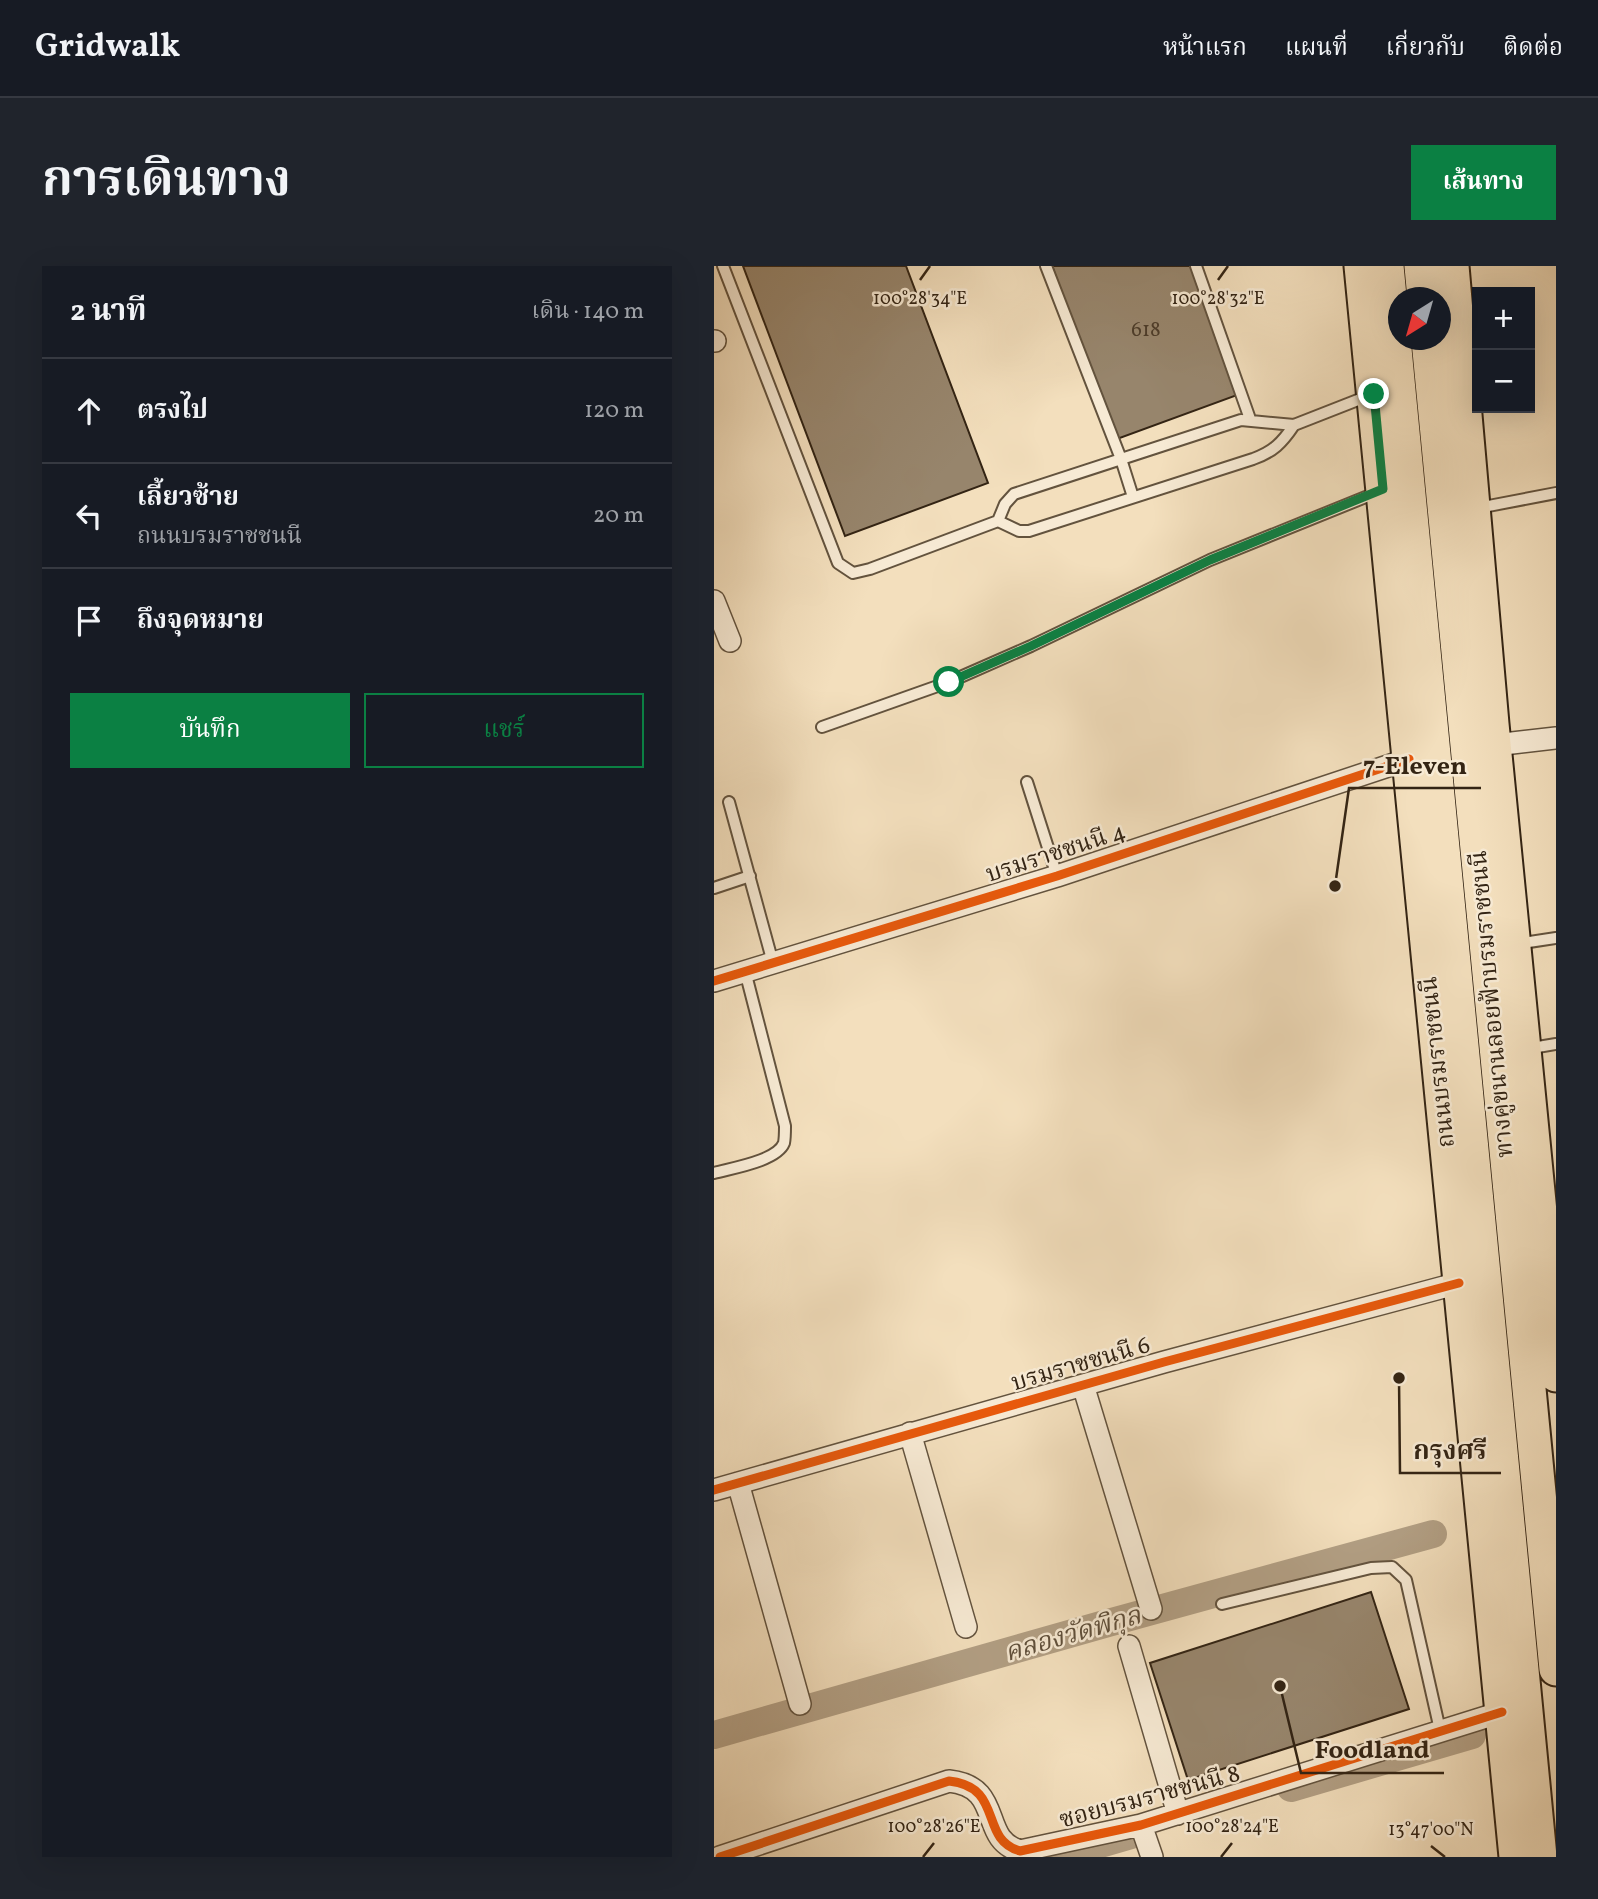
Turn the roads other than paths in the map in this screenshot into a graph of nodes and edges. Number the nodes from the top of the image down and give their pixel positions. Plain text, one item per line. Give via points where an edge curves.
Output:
1 (723, 266) edge
2 (1046, 266) edge
3 (1196, 266) edge
4 (1362, 266) edge
5 (1387, 266) edge
6 (1421, 266) edge
7 (1452, 266) edge
8 (1423, 287) edge
9 (1429, 350) edge
10 (1374, 394) junction
11 (1250, 419) junction
12 (1294, 425) junction
13 (1121, 459) junction
14 (1383, 489) junction
15 (1556, 493) edge
16 (1133, 497) junction
17 (1475, 509) junction
18 (998, 521) junction
19 (714, 601) edge
20 (730, 641) dead end
21 (822, 727) dead end
22 (1556, 738) edge
23 (1495, 745) junction
24 (1409, 759) junction
25 (1027, 782) dead end
26 (729, 802) dead end
27 (750, 876) junction
28 (1057, 876) junction
29 (714, 888) edge
30 (1556, 938) edge
31 (1513, 945) junction
32 (773, 963) junction
33 (745, 971) junction
34 (714, 981) edge
35 (1556, 1044) edge
36 (1524, 1049) junction
37 (714, 1173) edge
38 (1550, 1259) edge
39 (1460, 1283) junction
40 (1556, 1375) edge
41 (1083, 1385) junction
42 (910, 1433) junction
43 (738, 1483) junction
44 (714, 1490) edge
45 (1222, 1604) dead end
46 (1151, 1609) dead end
47 (966, 1627) dead end
48 (1129, 1646) dead end
49 (1556, 1669) edge
50 (800, 1704) dead end
51 (1502, 1712) junction
52 (1440, 1730) junction
53 (1178, 1814) junction
54 (1141, 1825) junction
55 (720, 1857) edge
56 (1152, 1857) edge
57 (1516, 1857) edge
58 (1540, 1857) edge

1 - 18 lane via 841,567 864,572
2 - 13 lane
3 - 11 lane
4 - 10 main road, ถนนบรมราชชนนี
5 - 58 main road, ทางคู่ขนานลอยฟ้าบรมราชชนนี
6 - 8 main road
7 - 17 main road
9 - 49 main road, ทางคู่ขนานลอยฟ้าบรมราชชนนี
10 - 12 lane
10 - 14 main road, ถนนบรมราชชนนี
11 - 12 lane
11 - 13 lane
12 - 16 lane via 1268,454
13 - 16 lane
13 - 18 lane via 1014,494
14 - 21 lane via 1210,560 949,682
14 - 24 main road, ถนนบรมราชชนนี
15 - 17 lane
16 - 18 lane via 1029,531
17 - 23 main road
19 - 20 street
22 - 23 street
23 - 31 main road
24 - 28 street, บรมราชชนนี 4
24 - 39 main road, ถนนบรมราชชนนี
25 - 28 lane
26 - 27 lane
27 - 29 lane
27 - 32 lane
28 - 32 street, บรมราชชนนี 4
30 - 31 lane
31 - 36 main road
32 - 33 street, บรมราชชนนี 4
33 - 34 street, บรมราชชนนี 4
33 - 37 lane via 785,1126 784,1142 767,1158
35 - 36 lane
36 - 38 main road
38 - 40 main road
39 - 41 street, บรมราชชนนี 6
39 - 51 main road, ถนนบรมราชชนนี
41 - 42 street, บรมราชชนนี 6
41 - 46 street
42 - 43 street, บรมราชชนนี 6
42 - 47 street
43 - 44 street, บรมราชชนนี 6
43 - 50 street
45 - 52 lane via 1392,1567 1406,1580
48 - 53 street
51 - 52 street, ซอยบรมราชชนนี 8
51 - 57 main road, ถนนบรมราชชนนี
52 - 53 street, ซอยบรมราชชนนี 8
53 - 54 street, ซอยบรมราชชนนี 8
54 - 55 street, ซอยบรมราชชนนี 8 via 1020,1851 1007,1848 982,1795 965,1783 950,1782
54 - 56 street

